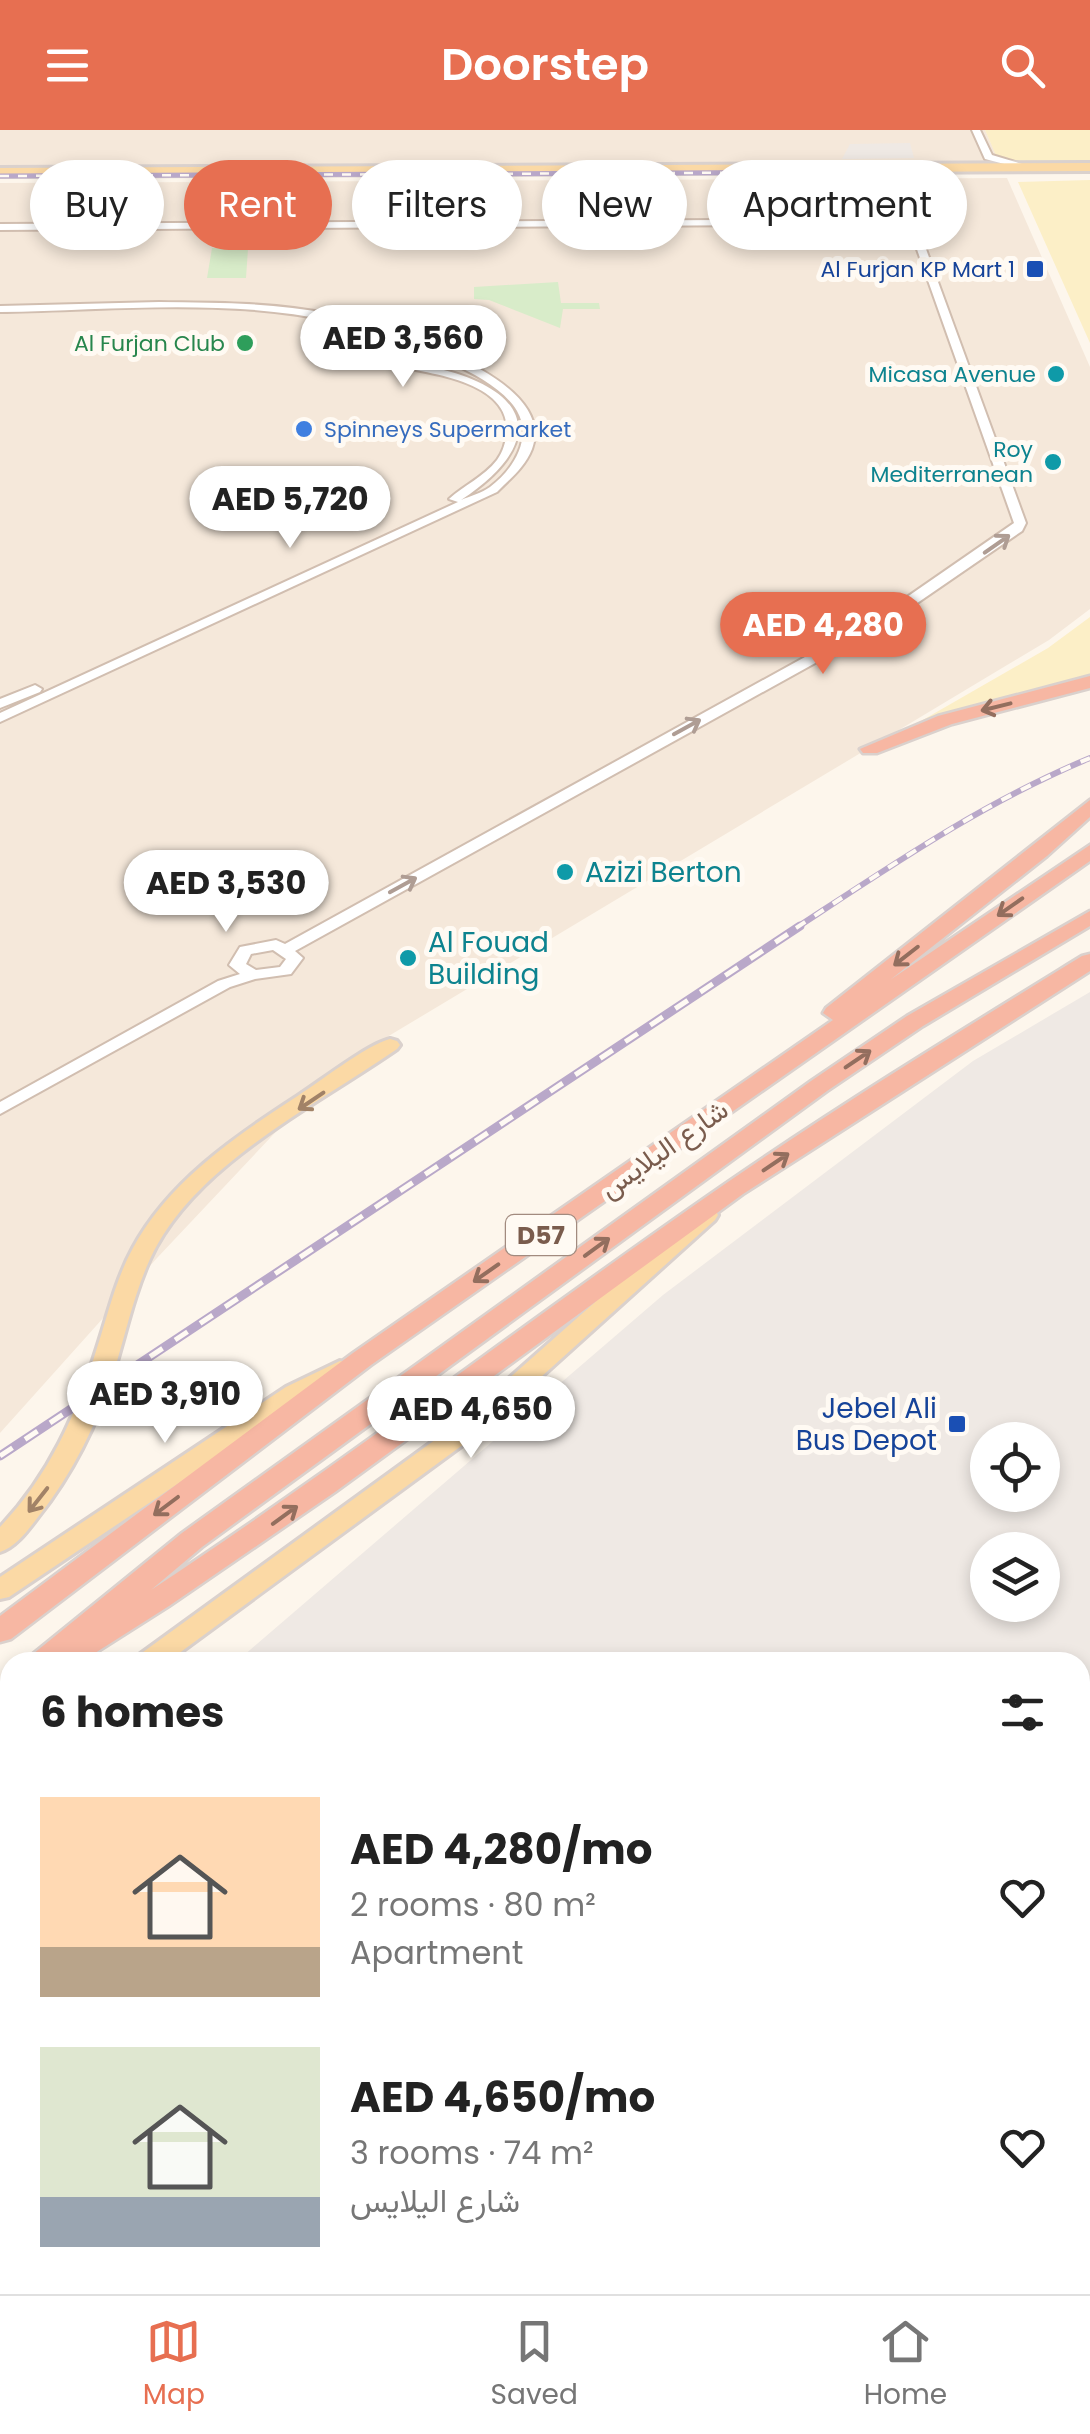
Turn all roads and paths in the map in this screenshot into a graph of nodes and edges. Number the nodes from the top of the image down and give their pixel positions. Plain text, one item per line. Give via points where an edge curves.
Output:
1 (976, 130) edge
2 (988, 157) junction
3 (967, 164) edge
4 (967, 166) edge
5 (1024, 166) junction
6 (1090, 167) edge
7 (707, 168) edge
8 (0, 172) edge
9 (1090, 175) edge
10 (687, 178) edge
11 (352, 180) edge
12 (0, 182) edge
13 (0, 227) edge
14 (0, 312) edge
15 (422, 347) junction
16 (392, 352) junction
17 (450, 358) junction
18 (429, 370) junction
19 (312, 570) junction
20 (1090, 682) edge
21 (0, 704) edge
22 (0, 718) edge
23 (870, 748) dead end
24 (1090, 806) edge
25 (1090, 850) edge
26 (1090, 918) edge
27 (287, 949) junction
28 (1090, 961) edge
29 (246, 972) junction
30 (390, 1045) dead end
31 (813, 1046) junction
32 (0, 1109) edge
33 (735, 1189) junction
34 (362, 1359) junction
35 (0, 1542) edge
36 (0, 1590) edge
37 (0, 1631) edge
38 (56, 1652) edge
39 (72, 1652) edge
40 (163, 1652) edge

1 - 2 street
2 - 3 street
2 - 5 street
4 - 5 main road
5 - 6 main road
7 - 8 main road
9 - 10 main road
11 - 12 main road
27 -> 13 street via 881,620 1020,526 912,220
14 - 15 street via 264,310 352,322
14 - 16 street via 272,316 360,331 384,340
15 - 16 street
15 - 17 street
16 - 18 street via 389,364
17 - 18 street
17 - 19 street via 491,378 521,405 530,427 522,461 478,500
18 - 19 street via 472,380 500,400 514,429 507,458 459,497
19 - 21 street
19 - 22 street
20 -> 23 highway via 945,720
24 -> 31 highway via 850,998
25 -> 31 highway, شارع اليلايس / D57
38 -> 26 highway, شارع اليلايس / D57 via 192,1540 819,1086
27 - 29 street via 295,958 290,968 270,976
27 - 29 street via 250,948 237,957
33 -> 28 highway
29 - 32 street
30 -> 35 main road via 222,1161 171,1208 137,1262 77,1441 46,1490
31 -> 34 highway, شارع اليلايس / D57
39 -> 33 highway via 226,1557
33 - 40 main road via 470,1426
34 - 36 main road via 295,1393
34 -> 37 highway, شارع اليلايس / D57

